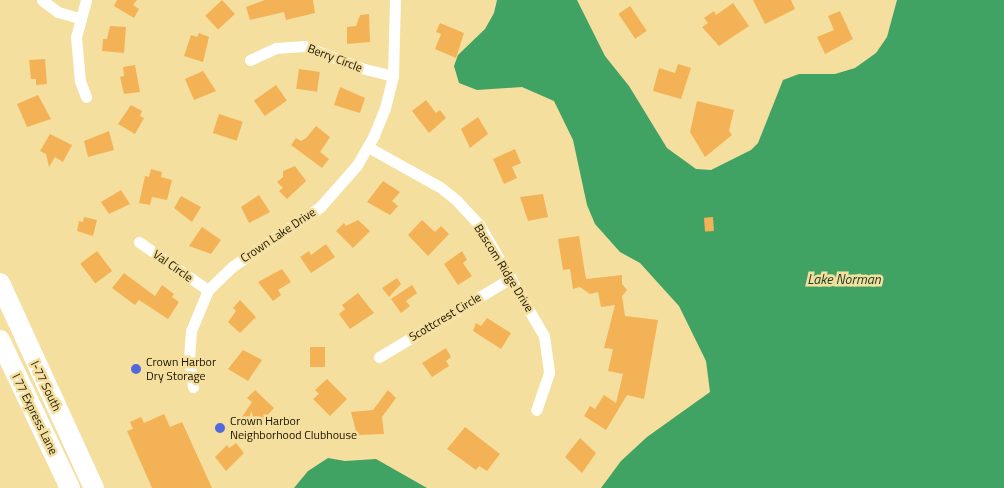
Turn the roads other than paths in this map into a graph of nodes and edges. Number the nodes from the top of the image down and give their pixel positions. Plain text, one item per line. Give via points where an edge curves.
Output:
1 (42, 0) edge
2 (86, 0) edge
3 (395, 0) edge
4 (79, 18) junction
5 (250, 60) dead end
6 (393, 76) junction
7 (86, 97) dead end
8 (368, 147) junction
9 (139, 242) dead end
10 (511, 278) junction
11 (0, 283) edge
12 (208, 290) junction
13 (0, 340) edge
14 (379, 357) dead end
15 (0, 360) edge
16 (34, 361) junction
17 (193, 387) dead end
18 (536, 410) dead end
19 (58, 488) edge
20 (70, 488) edge
21 (84, 488) edge
22 (94, 488) edge

1 - 4 street via 58,12
2 - 4 street
3 - 6 street, Crown Lake Drive
4 - 7 street via 76,55
5 - 6 street, Berry Circle via 276,48 304,46 361,68
6 - 8 street, Crown Lake Drive via 385,108
8 - 10 street, Bascom Ridge Drive via 457,200 480,226
8 - 12 street, Crown Lake Drive via 346,179 320,207 233,266
9 - 12 street, Val Circle
10 - 14 street, Scottcrest Circle
10 - 18 street, Bascom Ridge Drive via 538,324 549,359 546,388
11 - 16 highway, I-77 South
12 - 17 street, Crown Lake Drive via 191,331 189,359
13 - 20 highway, I 77 Express Lane
15 - 19 highway
16 - 21 highway, I 77 Express Lane
16 - 22 highway, I-77 South

